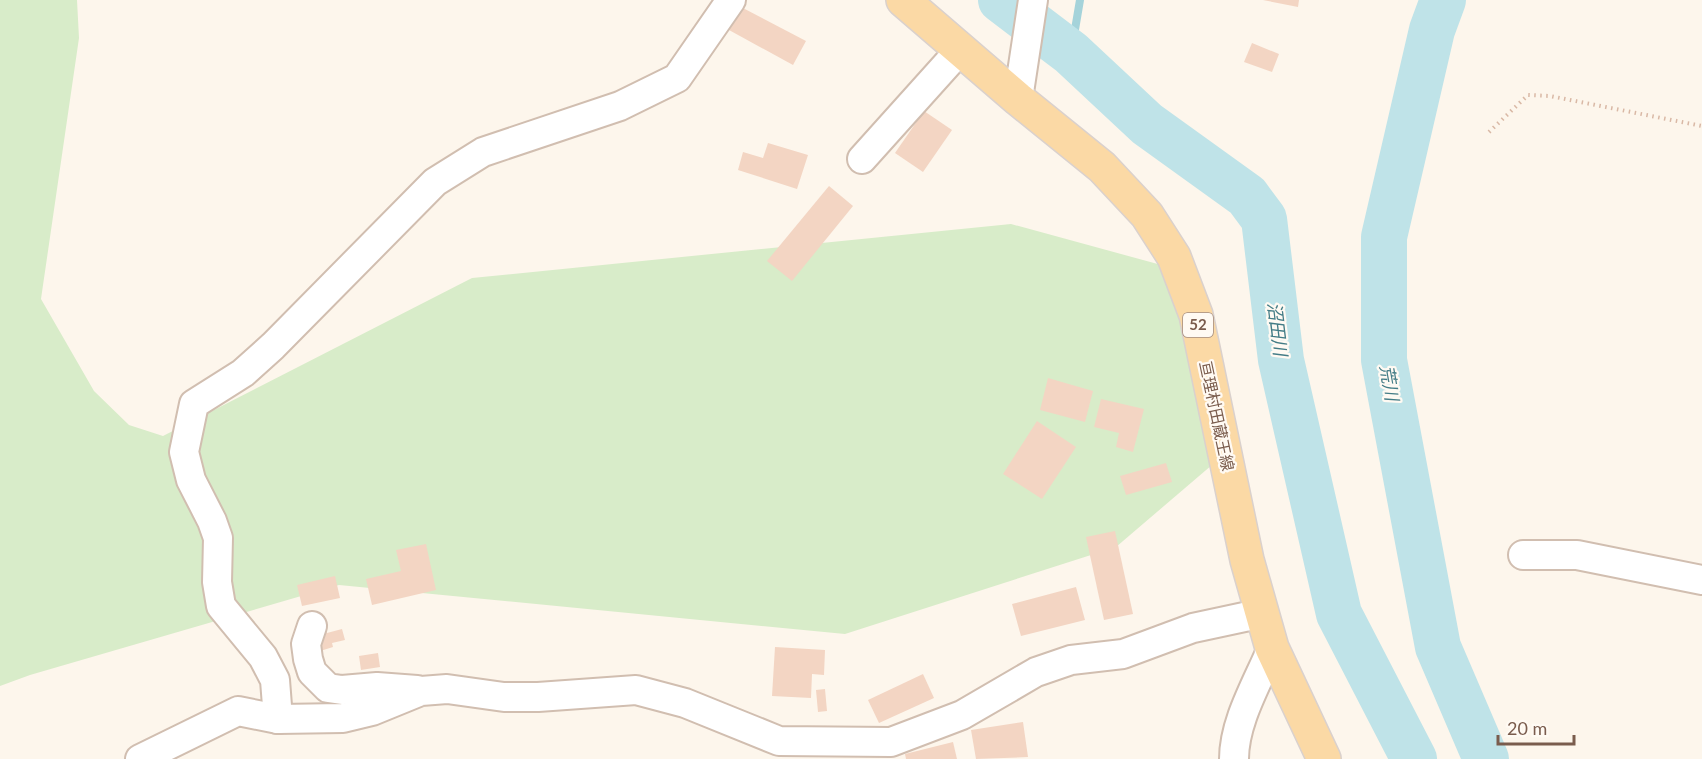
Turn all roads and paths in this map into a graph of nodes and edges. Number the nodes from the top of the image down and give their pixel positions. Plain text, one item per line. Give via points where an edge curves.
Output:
1 (731, 0) edge
2 (903, 0) edge
3 (1033, 0) edge
4 (960, 50) junction
5 (1018, 99) junction
6 (1702, 126) edge
7 (1489, 132) dead end
8 (862, 159) dead end
9 (1523, 555) dead end
10 (1702, 580) edge
11 (1263, 613) junction
12 (312, 626) dead end
13 (1272, 648) junction
14 (422, 691) junction
15 (278, 718) junction
16 (140, 759) edge
17 (1234, 759) edge
18 (1324, 759) edge

1 - 15 street via 677,78 620,106 483,152 435,182 273,346 243,373 194,404 184,452 191,480 218,538 220,606 263,657 275,680
2 - 4 main road, 亘理村田蔵王線 / 52
3 - 5 street
4 - 5 main road, 亘理村田蔵王線 / 52
4 - 8 street
5 - 11 main road, 亘理村田蔵王線 / 52 via 1102,167 1147,215 1174,257 1196,315 1247,560
6 - 7 path via 1528,95
9 - 10 street via 1577,555
11 - 13 main road, 亘理村田蔵王線 / 52
11 - 14 street via 1193,628 1123,654 1071,660 1035,672 962,715 891,742 779,741 685,703 636,690 538,697 447,689
12 - 14 street via 306,644 308,659 312,672 328,688
13 - 17 street via 1242,720
13 - 18 main road, 亘理村田蔵王線 / 52
14 - 15 street via 343,718
15 - 16 street via 238,711

